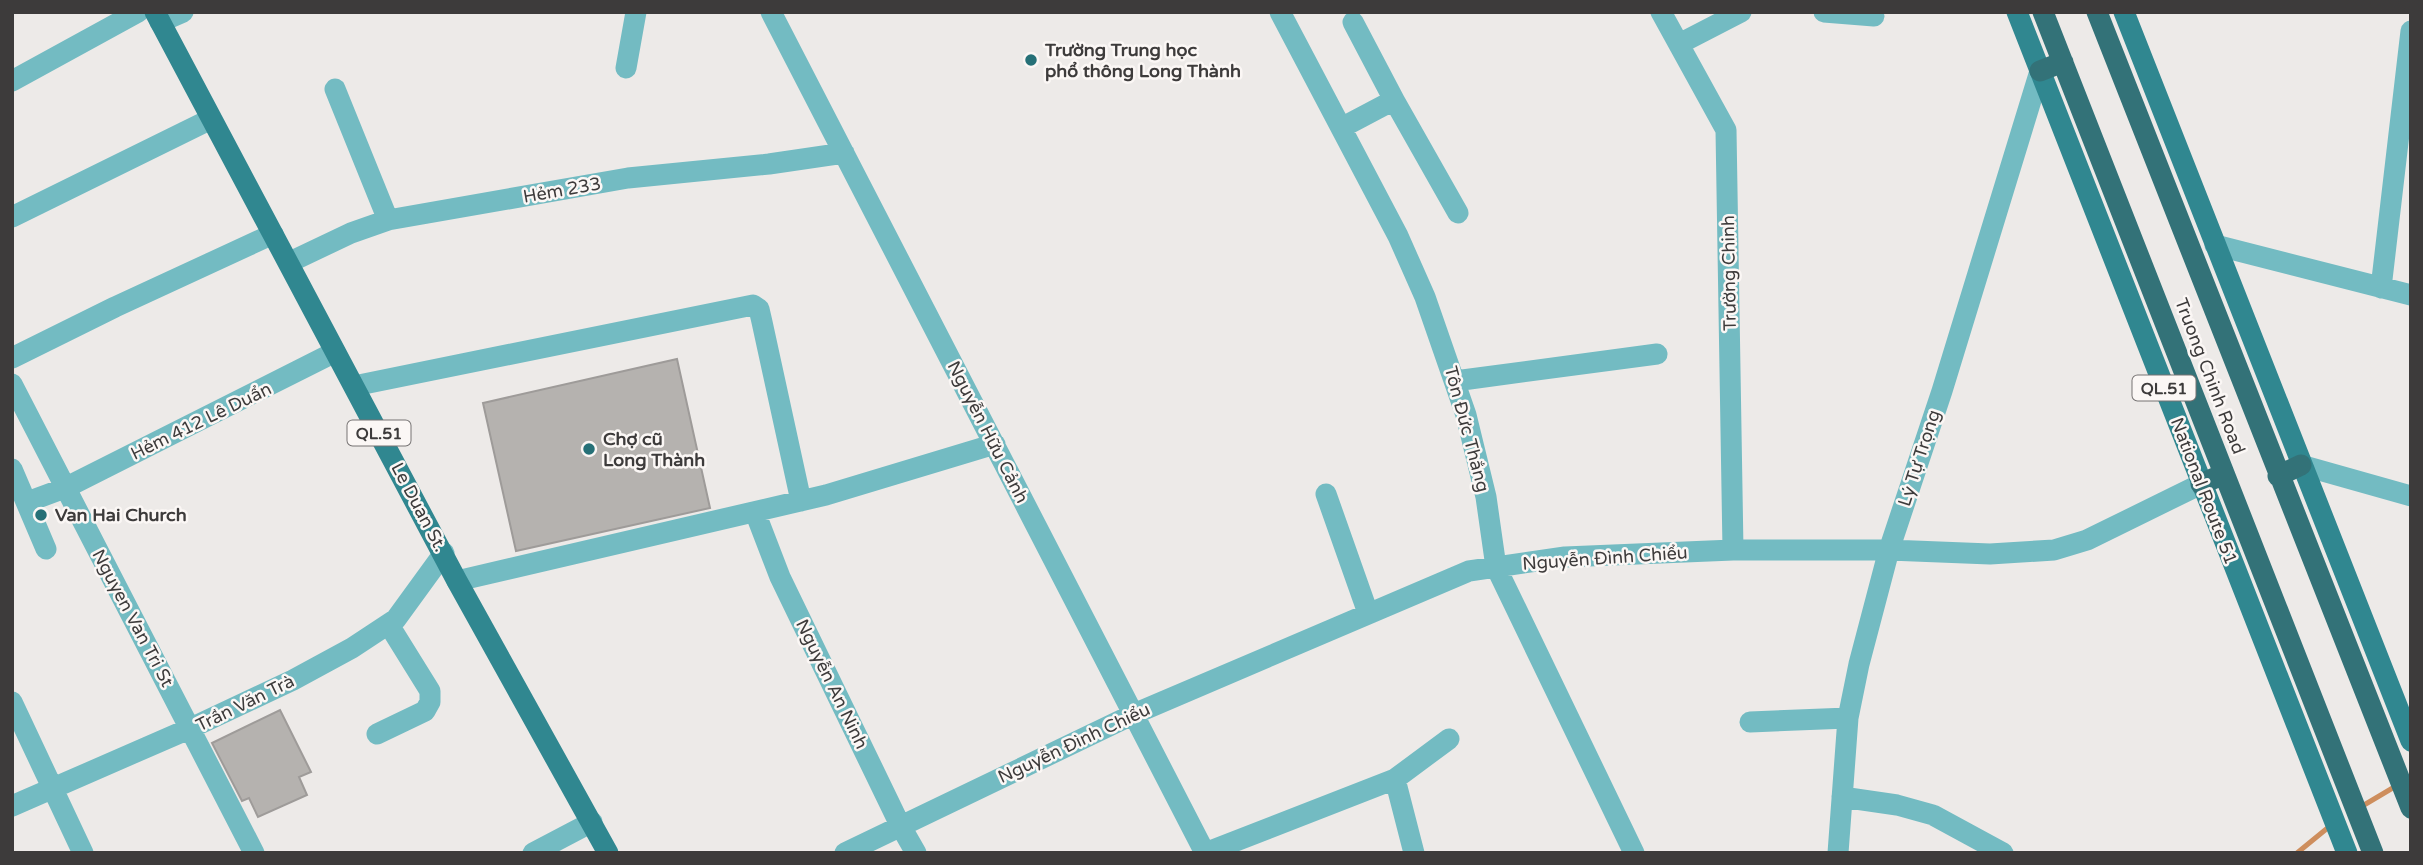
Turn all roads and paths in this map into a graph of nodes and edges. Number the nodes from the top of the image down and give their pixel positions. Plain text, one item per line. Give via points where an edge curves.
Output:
1 (138, 12) edge
2 (183, 12) edge
3 (636, 12) edge
4 (771, 12) edge
5 (1280, 12) edge
6 (1661, 12) edge
7 (1741, 12) edge
8 (1824, 12) edge
9 (2017, 12) edge
10 (2043, 12) edge
11 (2097, 12) edge
12 (2124, 12) edge
13 (1874, 16) dead end
14 (157, 17) edge
15 (1353, 22) dead end
16 (2411, 31) edge
17 (1679, 44) junction
18 (2063, 62) junction
19 (626, 68) dead end
20 (2040, 71) junction
21 (12, 81) edge
22 (335, 89) dead end
23 (1394, 100) junction
24 (212, 119) junction
25 (1341, 128) junction
26 (844, 153) junction
27 (1458, 213) dead end
28 (12, 216) edge
29 (388, 220) junction
30 (273, 234) junction
31 (2215, 245) junction
32 (290, 262) junction
33 (2381, 288) junction
34 (2411, 295) edge
35 (335, 352) junction
36 (1657, 354) dead end
37 (12, 358) edge
38 (1455, 381) junction
39 (12, 384) edge
40 (354, 386) junction
41 (995, 444) junction
42 (2301, 465) junction
43 (12, 469) edge
44 (2224, 474) junction
45 (2278, 475) junction
46 (2201, 484) junction
47 (65, 488) junction
48 (1326, 494) dead end
49 (2411, 496) edge
50 (802, 501) junction
51 (27, 502) junction
52 (755, 512) junction
53 (46, 549) dead end
54 (1734, 550) junction
55 (1889, 550) junction
56 (444, 553) junction
57 (1496, 567) junction
58 (457, 581) junction
59 (1368, 612) junction
60 (389, 625) junction
61 (12, 702) edge
62 (1134, 714) junction
63 (1849, 718) junction
64 (1750, 722) dead end
65 (191, 728) junction
66 (377, 734) dead end
67 (1449, 738) dead end
68 (2410, 739) edge
69 (1395, 779) junction
70 (53, 789) junction
71 (1842, 797) junction
72 (12, 806) edge
73 (2411, 808) edge
74 (592, 822) junction
75 (900, 825) junction
76 (2344, 845) edge
77 (246, 850) edge
78 (83, 853) edge
79 (533, 853) edge
80 (608, 853) edge
81 (845, 853) edge
82 (916, 853) edge
83 (1205, 853) edge
84 (1414, 853) edge
85 (1634, 853) edge
86 (1838, 853) edge
87 (2003, 853) edge
88 (2373, 853) edge

1 - 21 street
2 - 14 street
3 - 19 street
4 - 26 street, Nguyễn Hữu Cảnh
5 - 25 street, Tôn Đức Thắng
6 - 17 street, Trường Chinh
7 - 17 street
8 - 13 street
9 - 20 main road, National Route 51 / QL.51
10 - 18 highway, Truong Chinh Road / QL.51
11 - 45 highway, Truong Chinh Road
12 - 31 main road
14 - 24 main road, Le Duan St. / QL.51
15 - 23 street
16 - 33 street
17 - 54 street, Trường Chinh via 1727,139
18 - 20 highway
18 - 44 highway, Truong Chinh Road / QL.51
20 - 46 main road, National Route 51 / QL.51
20 - 55 street, Lý Tự Trọng
22 - 29 street
23 - 25 street
23 - 27 street
24 - 28 street
24 - 30 main road, Le Duan St. / QL.51
25 - 38 street, Tôn Đức Thắng via 1398,236
26 - 29 street, Hẻm 233 via 628,178
26 - 41 street, Nguyễn Hữu Cảnh
29 - 32 street, Hẻm 233
30 - 32 main road, Le Duan St. / QL.51
30 - 37 street
31 - 33 street
31 - 42 main road
32 - 35 main road, Le Duan St. / QL.51
33 - 34 street
35 - 40 main road, Le Duan St. / QL.51
35 - 47 street, Hẻm 412 Lê Duẩn
36 - 38 street
38 - 57 street, Tôn Đức Thắng via 1486,497
39 - 47 street, Nguyen Van Tri St
40 - 50 street via 753,306 759,309
40 - 56 main road, Le Duan St. / QL.51
41 - 50 street
41 - 62 street, Nguyễn Hữu Cảnh
42 - 45 highway
42 - 49 street
42 - 68 main road
43 - 51 street
44 - 46 highway
44 - 88 highway, Truong Chinh Road / QL.51
45 - 73 highway, Truong Chinh Road
46 - 55 street, Nguyễn Đình Chiểu via 2087,540 2054,550 1990,554
46 - 76 main road, National Route 51 / QL.51
47 - 51 street, Hẻm 412 Lê Duẩn
47 - 65 street, Nguyen Van Tri St
48 - 59 street
50 - 52 street
51 - 53 street
52 - 58 street
52 - 75 street, Nguyễn An Ninh via 780,577
54 - 55 street, Nguyễn Đình Chiểu
54 - 57 street, Nguyễn Đình Chiểu via 1565,557
55 - 63 street, Lý Tự Trọng
56 - 58 main road, Le Duan St. / QL.51
56 - 60 street, Trần Văn Trà
57 - 59 street, Nguyễn Đình Chiểu via 1469,571
57 - 85 street, Tôn Đức Thắng
58 - 74 main road, Le Duan St. / QL.51
59 - 62 street, Nguyễn Đình Chiểu
60 - 65 street, Trần Văn Trà via 293,680
60 - 66 street via 430,691 430,702 425,711
61 - 70 street
62 - 75 street, Nguyễn Đình Chiểu
62 - 83 street, Nguyễn Hữu Cảnh
63 - 64 street
63 - 71 street, Lý Tự Trọng
65 - 70 street, Trần Văn Trà
65 - 77 street, Nguyen Van Tri St
67 - 69 street
69 - 83 street
69 - 84 street
70 - 72 street, Trần Văn Trà
70 - 78 street
71 - 86 street, Lý Tự Trọng
71 - 87 street via 1933,815
74 - 79 street
74 - 80 main road, Le Duan St. / QL.51
75 - 81 street, Nguyễn Đình Chiểu
75 - 82 street, Nguyễn An Ninh

